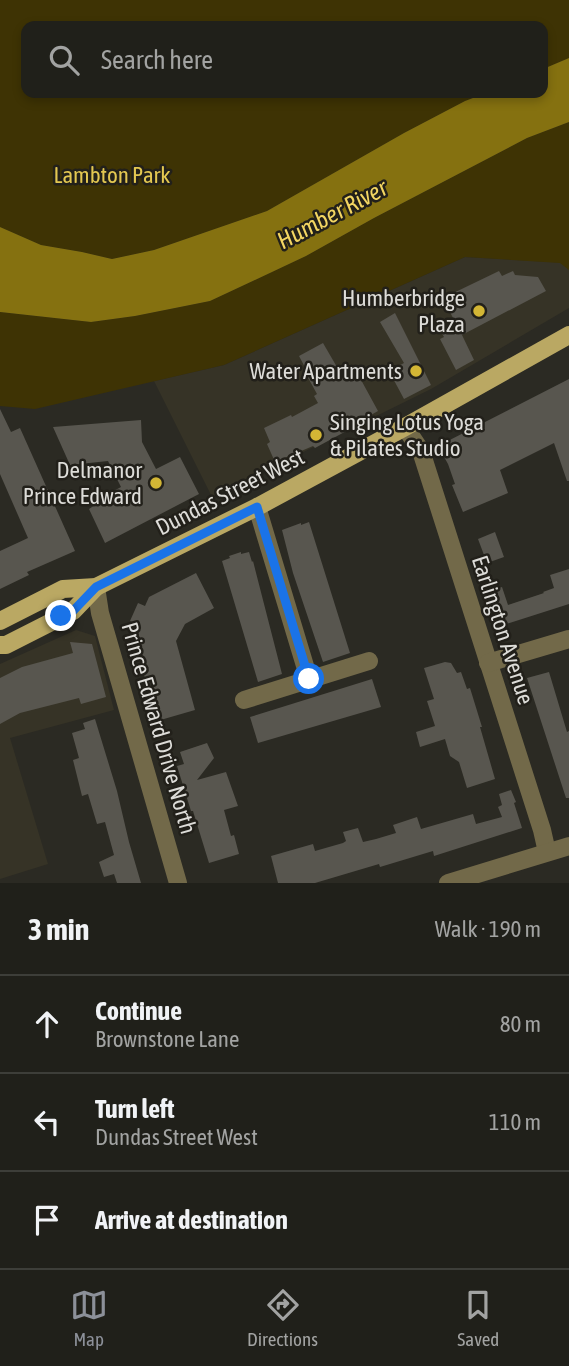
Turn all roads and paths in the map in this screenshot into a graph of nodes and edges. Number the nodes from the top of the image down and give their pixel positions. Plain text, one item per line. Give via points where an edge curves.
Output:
1 (569, 335) edge
2 (405, 427) junction
3 (257, 507) junction
4 (96, 587) junction
5 (0, 621) edge
6 (569, 639) edge
7 (0, 645) edge
8 (369, 661) dead end
9 (488, 663) junction
10 (309, 679) junction
11 (244, 700) dead end
12 (569, 846) edge
13 (547, 852) junction
14 (459, 881) edge
15 (178, 883) edge

1 - 2 main road, Dundas Street West
2 - 3 main road, Dundas Street West
2 - 9 street, Earlington Avenue via 421,451
3 - 4 main road, Dundas Street West
3 - 10 street
4 - 5 main road, Dundas Street West via 63,589
4 - 7 main road, Dundas Street West via 73,611
4 - 15 street, Prince Edward Drive North
6 - 9 street
8 - 10 street
9 - 13 street, Earlington Avenue
10 - 11 street
12 - 13 street
13 - 14 street

